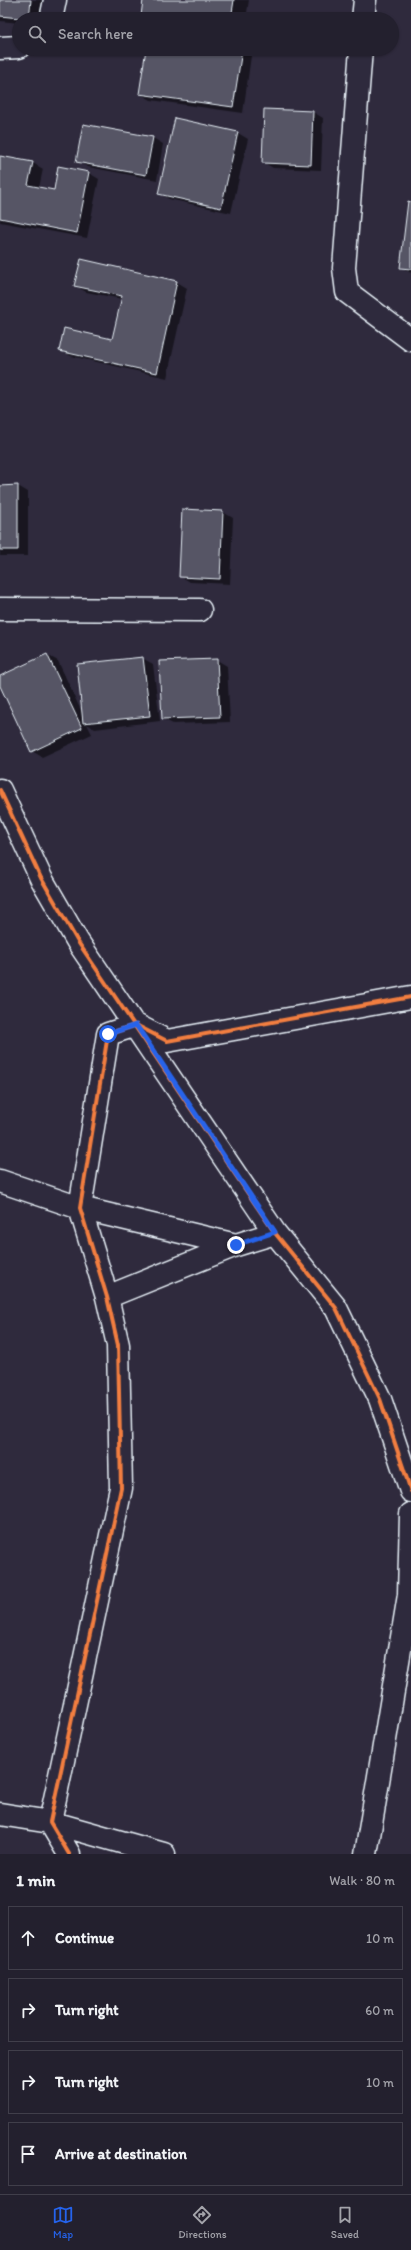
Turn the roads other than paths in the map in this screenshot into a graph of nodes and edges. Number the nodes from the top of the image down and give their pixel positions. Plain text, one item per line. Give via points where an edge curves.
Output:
1 (55, 0) edge
2 (365, 0) edge
3 (52, 12) edge
4 (364, 12) edge
5 (12, 47) edge
6 (0, 48) edge
7 (360, 56) edge
8 (411, 340) edge
9 (0, 609) edge
10 (200, 610) dead end
11 (0, 790) edge
12 (411, 997) edge
13 (136, 1025) junction
14 (0, 1181) edge
15 (80, 1208) junction
16 (275, 1232) junction
17 (236, 1245) junction
18 (107, 1297) junction
19 (411, 1491) edge
20 (411, 1514) edge
21 (410, 1592) edge
22 (0, 1814) edge
23 (50, 1822) junction
24 (69, 1854) edge
25 (164, 1854) edge
26 (366, 1854) edge

1 - 3 street
2 - 4 street
5 - 6 street
7 - 8 street via 344,268 347,292
9 - 10 street
11 - 13 street via 41,878 78,942
12 - 13 street via 167,1042
13 - 15 street via 108,1034
13 - 16 street
14 - 15 street
15 - 17 street
15 - 18 street
16 - 17 street
16 - 19 street via 336,1308 380,1399
17 - 18 street
18 - 23 street via 118,1345 121,1488
20 - 21 street
21 - 26 street
22 - 23 street
23 - 24 street
23 - 25 street

